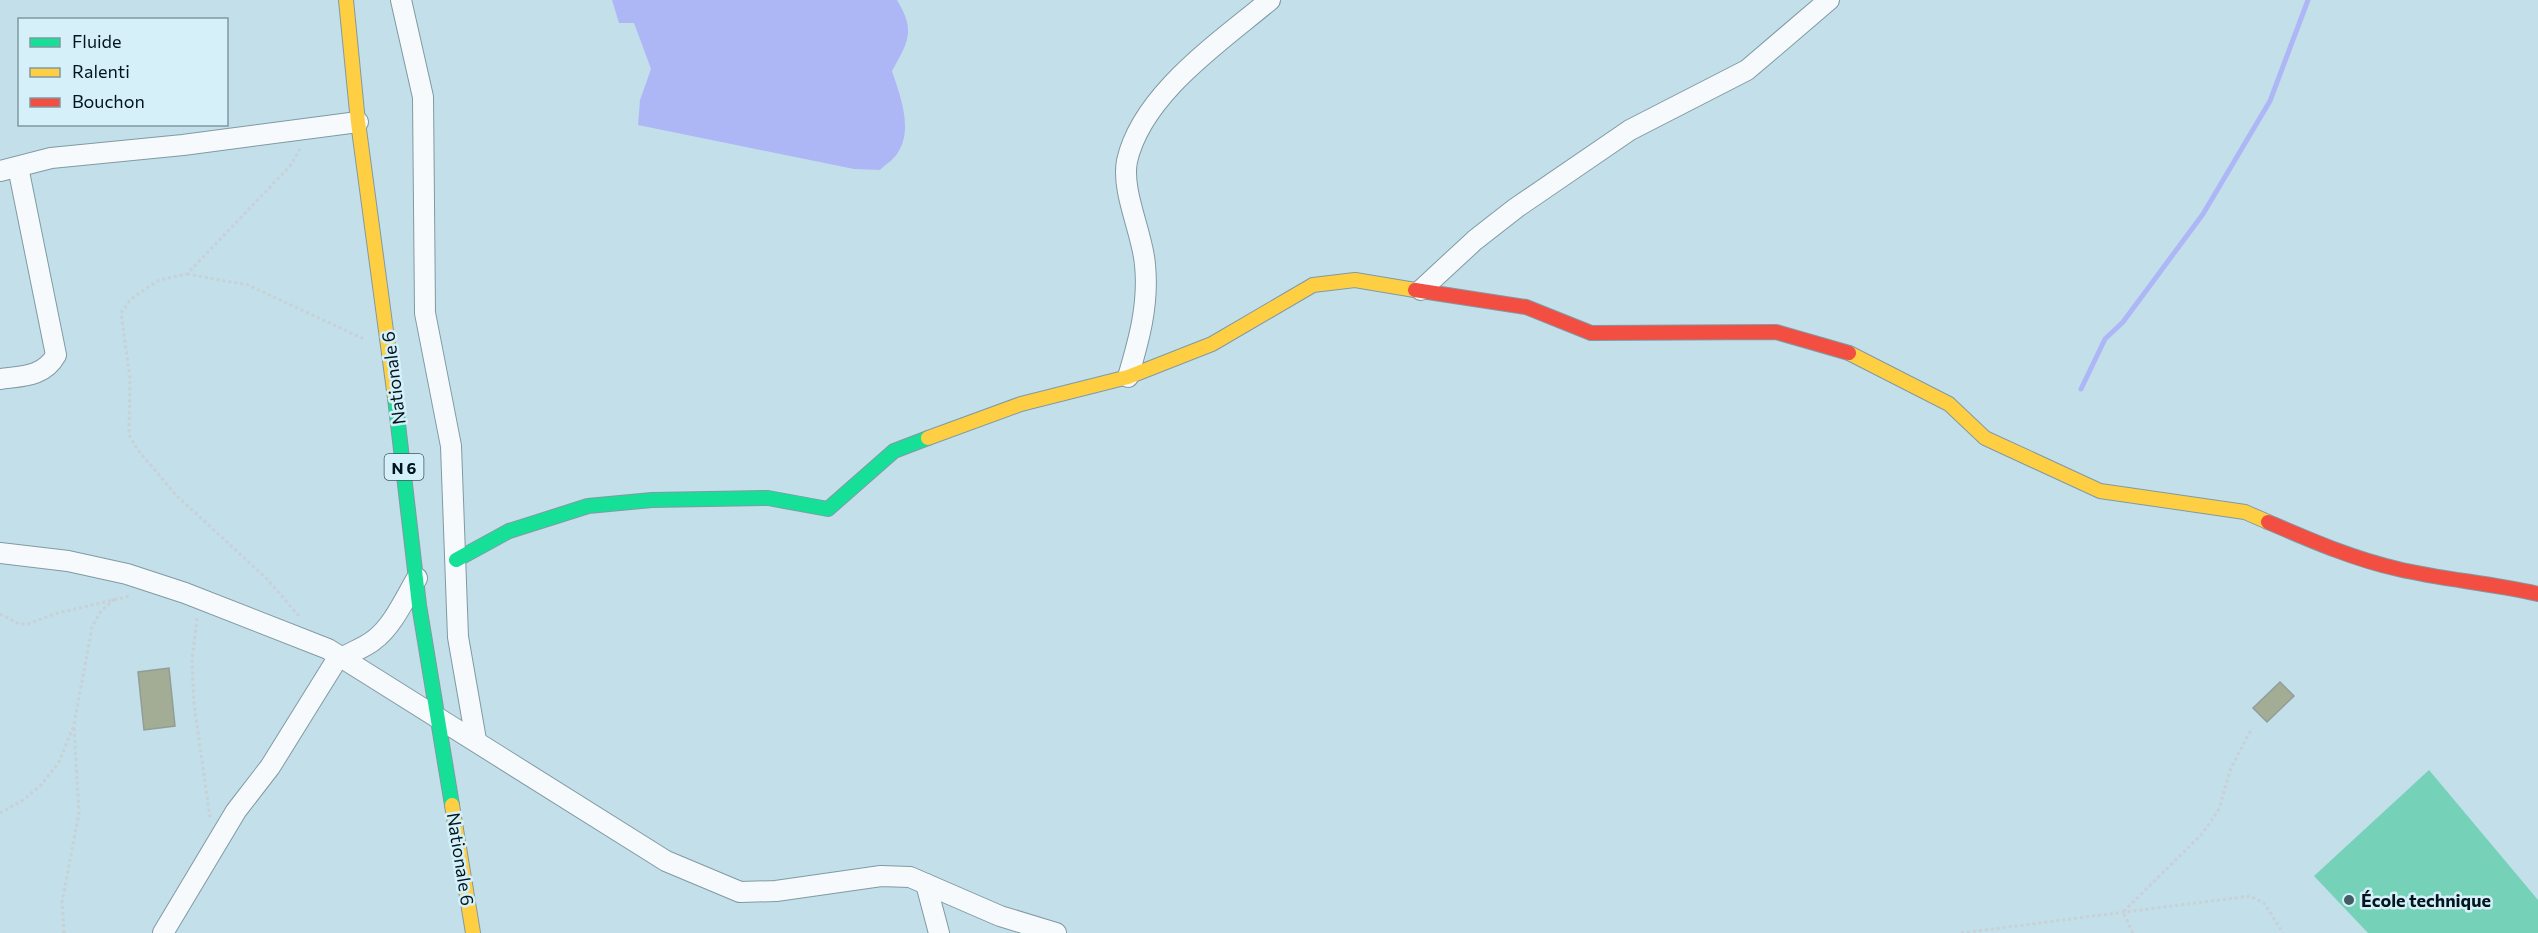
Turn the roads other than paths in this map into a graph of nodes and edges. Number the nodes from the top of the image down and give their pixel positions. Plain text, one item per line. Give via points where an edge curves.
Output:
1 (346, 0) edge
2 (400, 0) edge
3 (1270, 0) edge
4 (1829, 0) edge
5 (358, 122) junction
6 (9, 169) edge
7 (1421, 290) junction
8 (1128, 377) junction
9 (0, 379) edge
10 (0, 553) edge
11 (456, 560) junction
12 (417, 578) junction
13 (2538, 594) edge
14 (341, 657) junction
15 (437, 716) junction
16 (476, 740) junction
17 (926, 884) junction
18 (163, 933) edge
19 (473, 933) edge
20 (939, 933) edge
21 (1056, 933) edge

1 - 5 street, Nationale 6 / N 6
2 - 11 street via 423,97 424,313 451,446
3 - 8 street via 1182,74 1137,129 1127,164 1128,186 1146,265 1144,324
4 - 7 street via 1747,70 1630,130 1516,208
5 - 6 street via 51,158
5 - 12 street, Nationale 6 / N 6
6 - 9 street via 56,356 38,373
7 - 8 street via 1355,280 1313,285 1212,344
7 - 13 street via 1526,307 1591,333 1776,332 1839,348 1948,404 1985,438 2100,491 2245,512 2328,548 2398,569
8 - 11 street via 1021,404 894,451 877,463 848,496 828,508 768,498 652,500 588,506 509,531
10 - 14 street via 107,569 200,598
11 - 16 street via 458,637
12 - 14 street via 376,639
12 - 15 street, Nationale 6 / N 6
14 - 15 street
14 - 18 street via 270,767 236,811
15 - 16 street
15 - 19 street, Nationale 6 / N 6
16 - 17 street via 666,861 740,892 776,891 881,876 910,877
17 - 20 street
17 - 21 street

